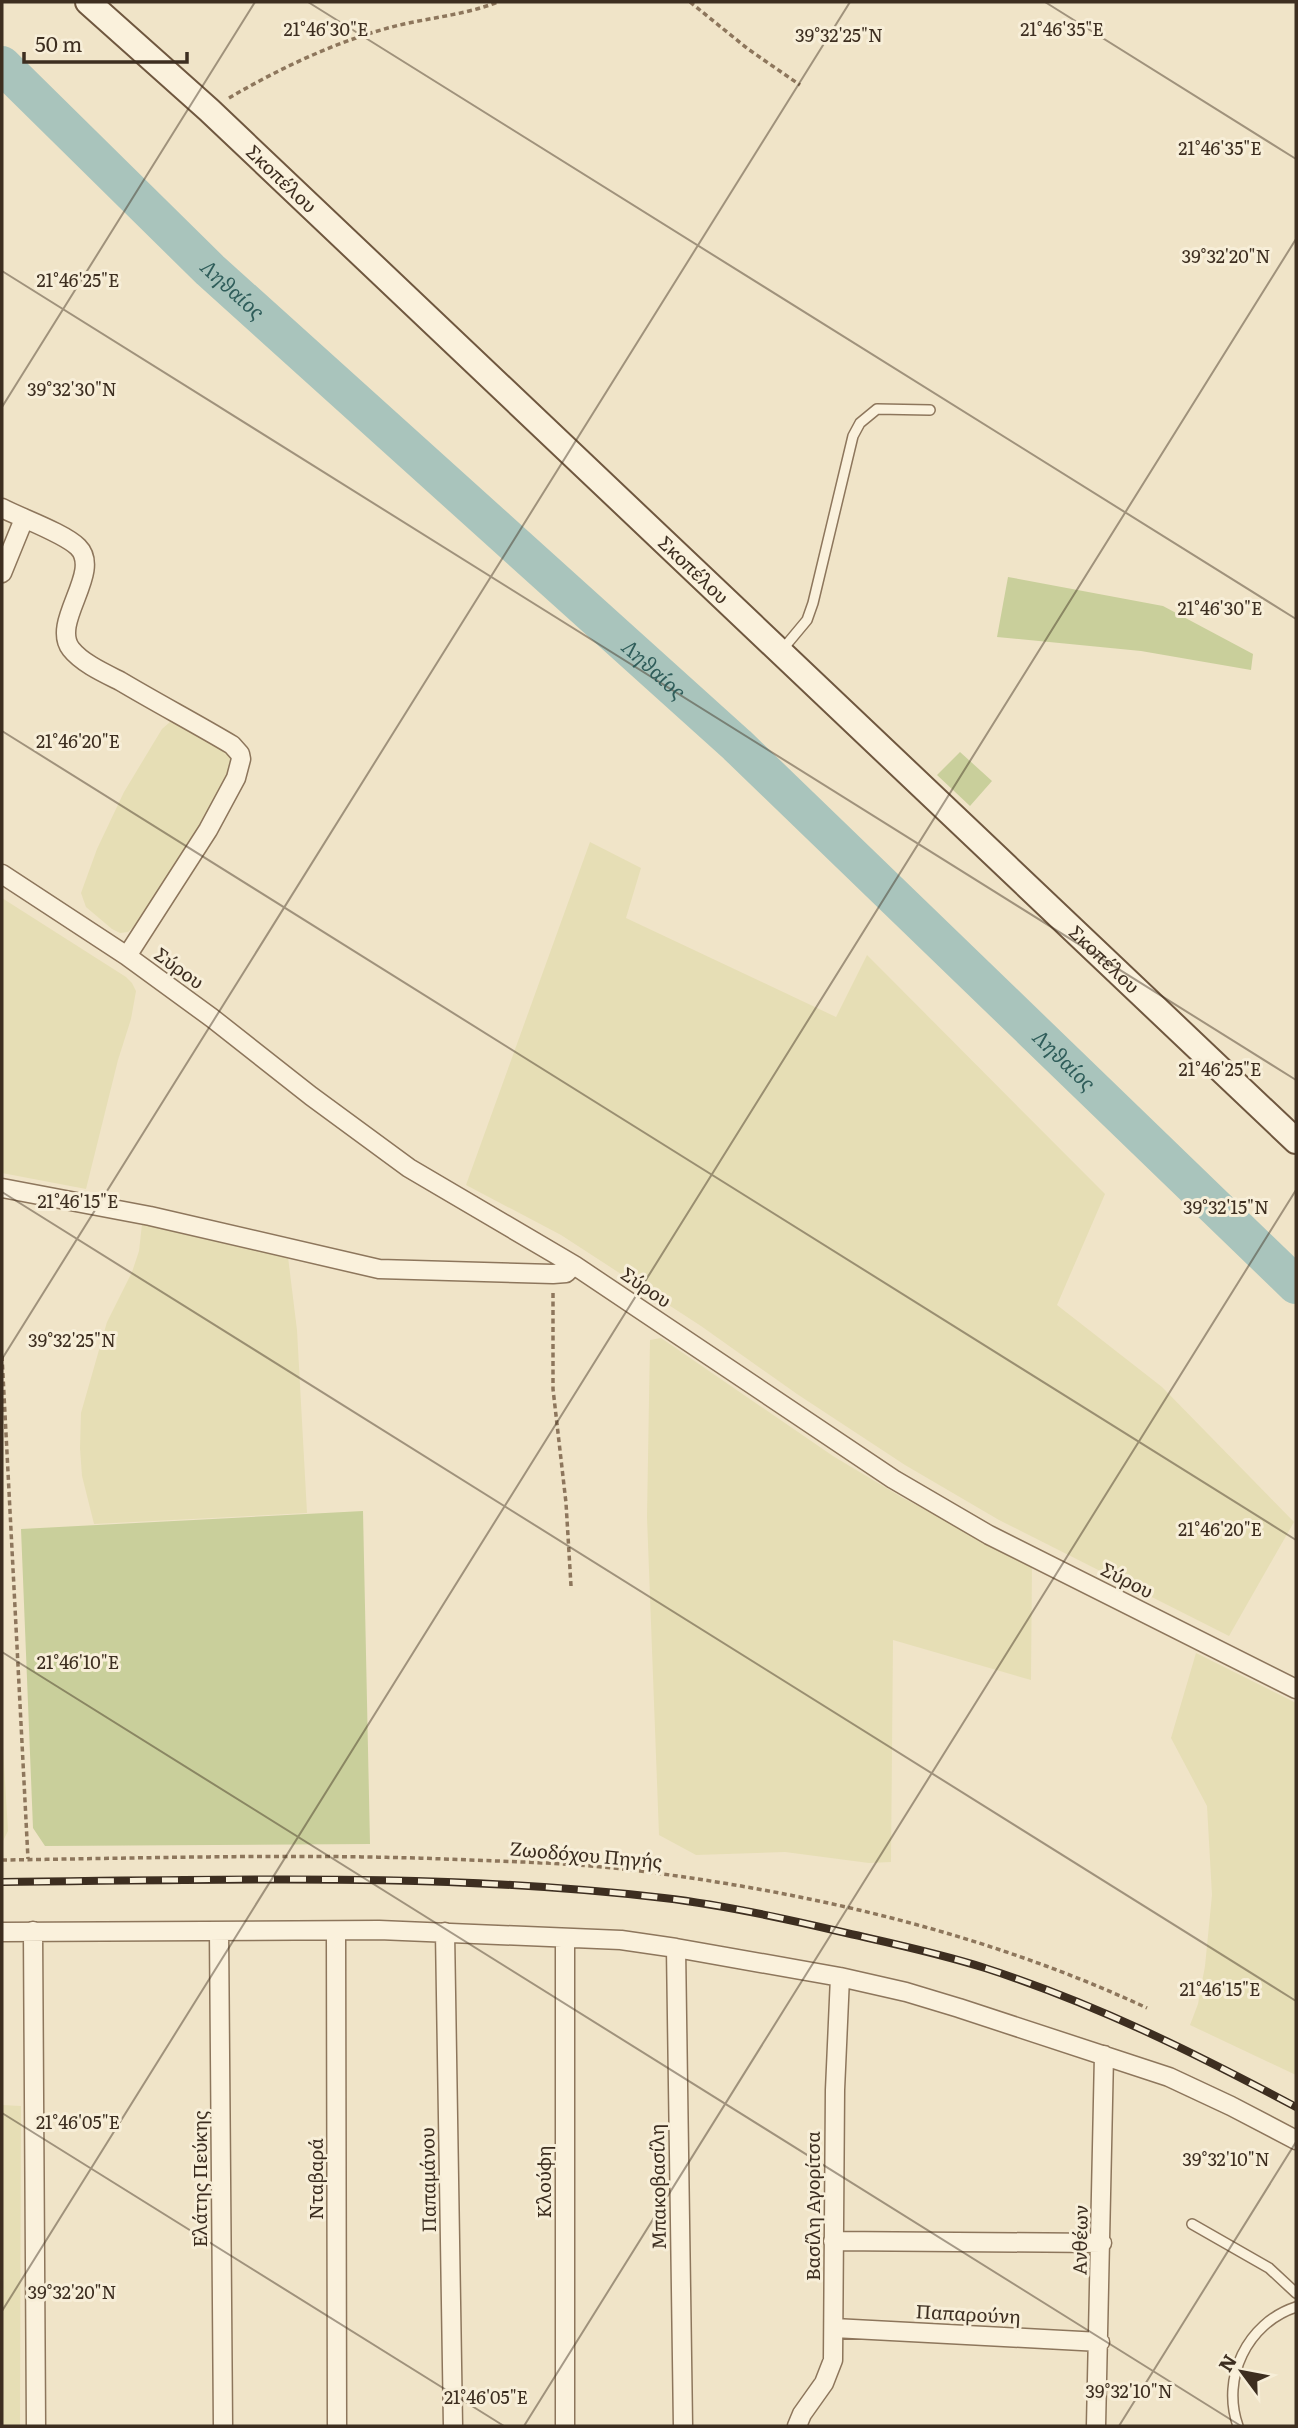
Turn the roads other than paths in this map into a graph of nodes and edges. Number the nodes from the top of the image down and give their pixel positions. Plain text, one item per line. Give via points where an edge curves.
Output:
1 (88, 2) edge
2 (930, 410) dead end
3 (2, 508) edge
4 (24, 519) junction
5 (2, 573) edge
6 (781, 652) junction
7 (2, 874) edge
8 (127, 956) junction
9 (1296, 1141) edge
10 (2, 1188) edge
11 (574, 1265) junction
12 (1296, 1689) edge
13 (33, 1931) junction
14 (219, 1931) junction
15 (2, 1932) edge
16 (335, 1932) junction
17 (445, 1932) junction
18 (565, 1938) junction
19 (676, 1948) junction
20 (840, 1977) junction
21 (1104, 2055) junction
22 (1296, 2140) edge
23 (1192, 2224) dead end
24 (833, 2241) junction
25 (1102, 2243) junction
26 (1296, 2293) edge
27 (1296, 2307) edge
28 (834, 2328) junction
29 (1100, 2342) junction
30 (36, 2426) edge
31 (223, 2426) edge
32 (337, 2426) edge
33 (453, 2426) edge
34 (565, 2426) edge
35 (683, 2426) edge
36 (797, 2426) edge
37 (1096, 2426) edge
38 (1238, 2426) edge

1 - 6 main road, Σκοπέλου via 209,110
2 - 6 lane via 877,409 860,423 848,450 813,603 807,620
3 - 4 street
4 - 5 street
4 - 8 street via 70,541 84,556 85,570 67,633 69,647 240,754 236,778 208,830
6 - 9 main road, Σκοπέλου
7 - 8 street, Σύρου
8 - 11 street, Σύρου via 409,1168
10 - 11 street via 150,1216 379,1269 553,1274 566,1273
11 - 12 street, Σύρου via 930,1502
13 - 14 street
13 - 15 street
13 - 30 street
14 - 16 street
14 - 31 street, Ελάτης Πεύκης
16 - 17 street
16 - 32 street, Νταβαρά
17 - 18 street
17 - 33 street, Παπαμάνου
18 - 19 street
18 - 34 street, Κλούφη
19 - 20 street
19 - 35 street, Μπακοβασίλη
20 - 21 street via 906,1992
20 - 24 street, Βασίλη Αγορίτσα
21 - 22 street via 1192,2087
21 - 25 street, Ανθέων
23 - 26 lane via 1269,2268
24 - 25 street
24 - 28 street, Βασίλη Αγορίτσα
25 - 29 street, Ανθέων
27 - 38 lane via 1258,2329 1241,2354 1232,2383
28 - 29 street, Παπαρούνη
28 - 36 street, Βασίλη Αγορίτσα via 833,2360
29 - 37 street, Ανθέων

